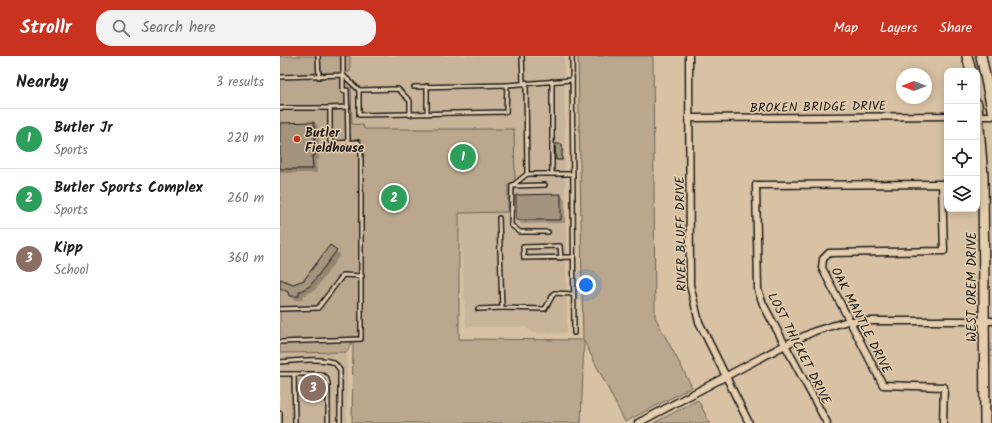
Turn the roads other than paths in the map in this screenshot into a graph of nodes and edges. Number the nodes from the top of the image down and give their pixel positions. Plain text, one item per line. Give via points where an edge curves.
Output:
1 (318, 56) edge
2 (343, 56) edge
3 (522, 56) edge
4 (572, 56) edge
5 (689, 56) edge
6 (967, 56) edge
7 (981, 56) edge
8 (970, 68) edge
9 (343, 75) junction
10 (280, 77) edge
11 (319, 77) junction
12 (572, 80) junction
13 (552, 81) junction
14 (525, 82) junction
15 (506, 84) junction
16 (427, 86) junction
17 (414, 87) dead end
18 (359, 90) junction
19 (348, 107) junction
20 (280, 108) edge
21 (330, 108) junction
22 (992, 109) edge
23 (427, 113) junction
24 (410, 115) junction
25 (944, 116) edge
26 (980, 116) edge
27 (992, 116) edge
28 (689, 118) junction
29 (980, 136) edge
30 (348, 142) junction
31 (527, 174) junction
32 (552, 174) junction
33 (572, 174) junction
34 (545, 185) dead end
35 (512, 186) junction
36 (499, 218) dead end
37 (988, 220) edge
38 (548, 232) dead end
39 (829, 253) joint
40 (561, 258) junction
41 (573, 258) junction
42 (362, 276) junction
43 (573, 294) junction
44 (502, 308) junction
45 (280, 309) edge
46 (478, 309) dead end
47 (848, 321) junction
48 (988, 321) edge
49 (574, 333) dead end
50 (280, 342) edge
51 (785, 345) junction
52 (280, 362) edge
53 (280, 374) edge
54 (294, 374) junction
55 (725, 377) junction
56 (280, 413) edge
57 (992, 422) edge
58 (280, 423) edge
59 (295, 423) edge
60 (328, 423) edge
61 (340, 423) edge
62 (638, 423) edge
63 (750, 423) edge
64 (827, 423) edge
65 (943, 423) edge
66 (986, 423) edge

1 - 11 lane
2 - 9 lane
3 - 14 lane
4 - 12 lane
5 - 28 street, RIVER BLUFF DRIVE
6 - 8 main road
7 - 22 main road
9 - 11 lane
9 - 18 lane
9 - 19 lane via 343,90 347,90
10 - 11 lane
12 - 13 lane
12 - 33 lane
13 - 14 lane
13 - 32 lane
14 - 15 lane
14 - 31 lane
15 - 16 lane
15 - 23 lane via 506,112
16 - 17 lane
16 - 23 lane
18 - 24 lane via 398,89 410,101
18 - 24 lane via 359,115
19 - 21 lane
19 - 30 lane
20 - 21 lane
21 - 30 lane via 330,141
23 - 24 lane
25 - 28 street, BROKEN BRIDGE DRIVE
26 - 27 street
28 - 55 street, RIVER BLUFF DRIVE via 690,285 699,322
29 - 37 main road, WEST OREM DRIVE
30 - 42 lane via 358,142 361,146
31 - 32 lane
31 - 35 lane
32 - 33 lane
33 - 41 lane
34 - 35 lane
35 - 38 lane via 511,225 520,232
36 - 44 lane
37 - 48 main road, WEST OREM DRIVE
39 - 47 street, OAK MANTLE DRIVE via 823,260 822,268
39 - 51 street, LOST THICKET DRIVE via 944,251 942,184 756,185 758,290
40 - 40 lane via 524,258 523,247 560,246
40 - 41 lane
41 - 43 lane
42 - 45 lane via 343,275 318,308
42 - 50 lane via 361,339
43 - 44 lane via 554,293 545,309
43 - 49 lane
44 - 46 lane
47 - 48 street
47 - 51 street via 815,331
47 - 65 street, OAK MANTLE DRIVE via 883,385 944,387
48 - 66 main road, WEST OREM DRIVE
51 - 55 street
51 - 64 street, LOST THICKET DRIVE
52 - 61 lane via 323,361 336,365 340,370
53 - 54 lane
54 - 59 lane
54 - 60 lane via 320,374 326,377
55 - 62 street
55 - 63 street, RIVER BLUFF DRIVE
56 - 58 lane
57 - 66 main road

